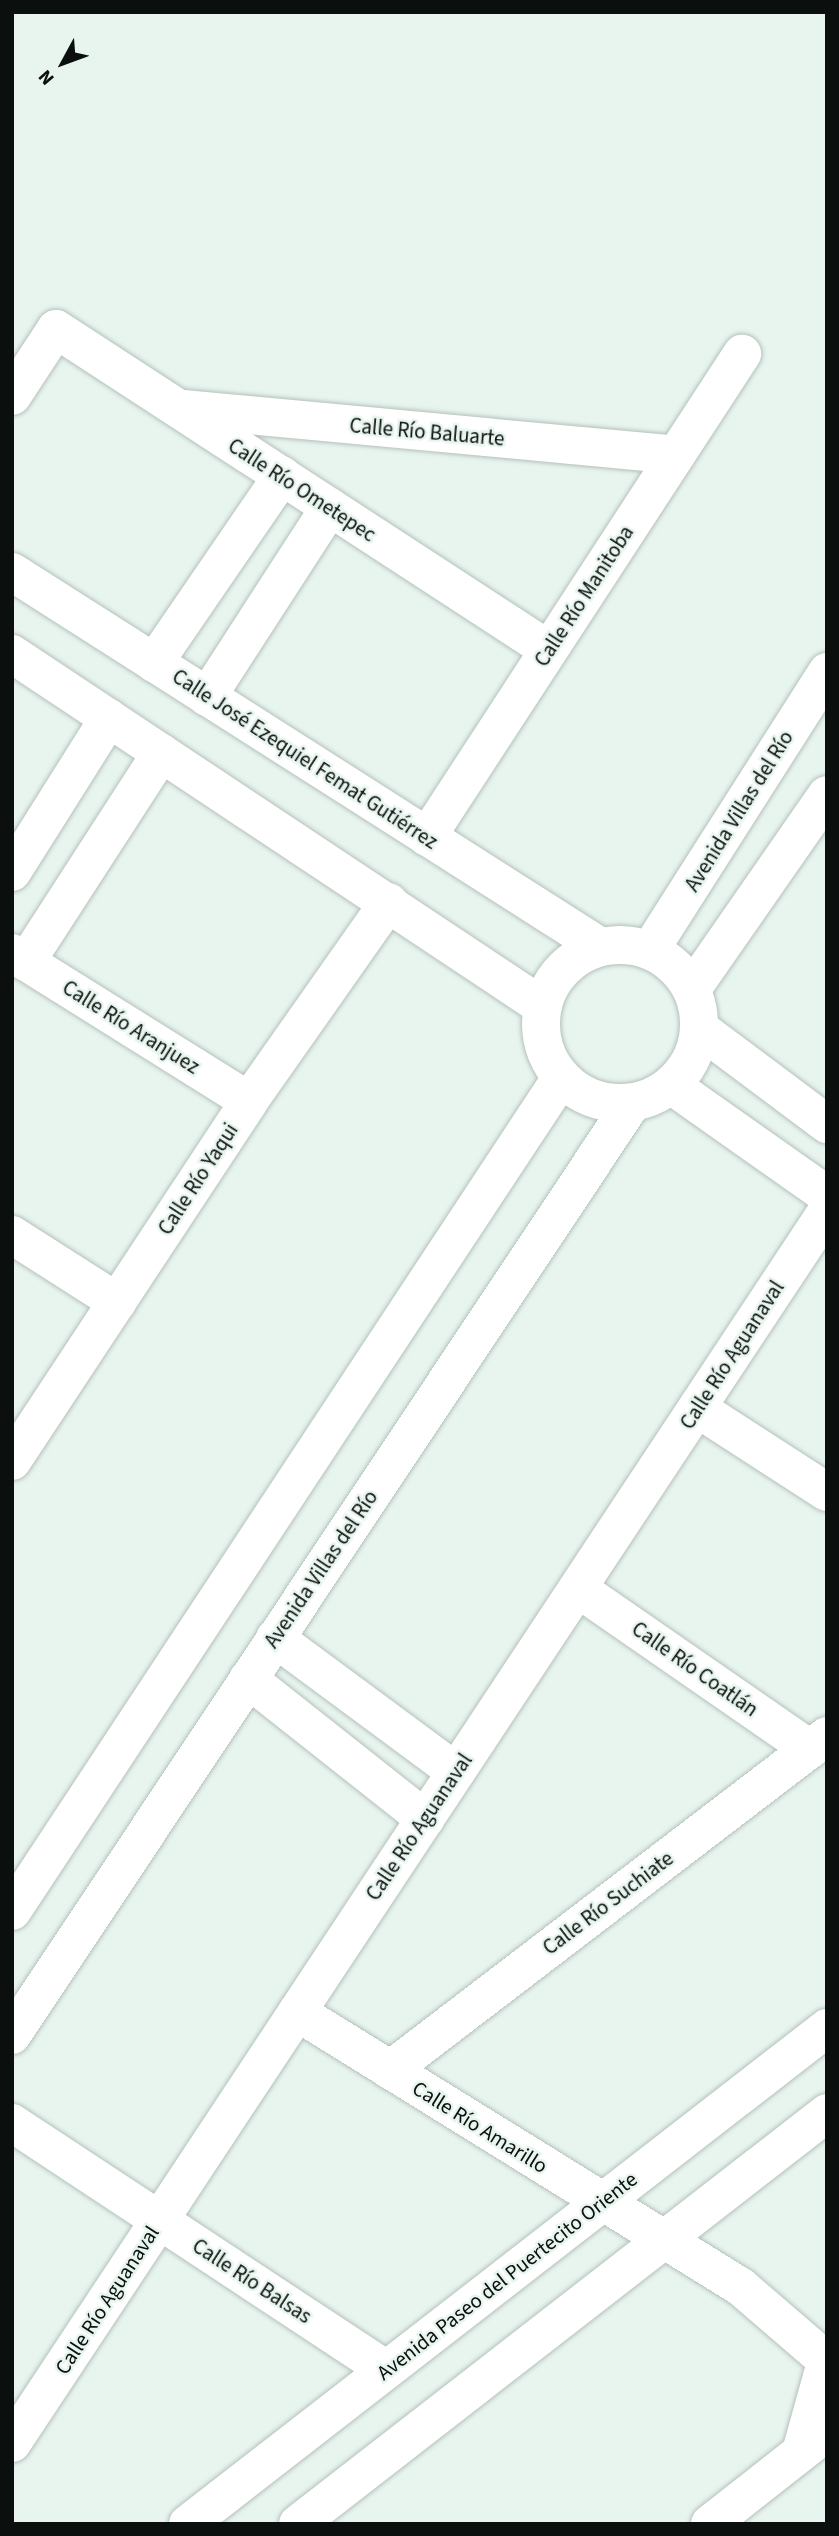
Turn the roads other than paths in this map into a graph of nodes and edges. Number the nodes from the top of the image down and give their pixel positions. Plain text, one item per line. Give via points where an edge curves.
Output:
1 (742, 354) dead end
2 (12, 396) edge
3 (179, 409) junction
4 (676, 455) junction
5 (282, 476) junction
6 (330, 507) junction
7 (12, 572) edge
8 (549, 650) junction
9 (12, 654) edge
10 (154, 663) junction
11 (827, 672) edge
12 (207, 697) junction
13 (109, 718) junction
14 (161, 753) junction
15 (827, 795) edge
16 (427, 837) junction
17 (12, 872) edge
18 (389, 902) junction
19 (599, 946) junction
20 (650, 950) junction
21 (19, 958) edge
22 (692, 989) junction
23 (542, 1006) junction
24 (700, 1029) junction
25 (561, 1078) junction
26 (671, 1085) junction
27 (249, 1101) junction
28 (632, 1103) junction
29 (827, 1124) edge
30 (827, 1195) edge
31 (827, 1211) edge
32 (12, 1235) edge
33 (117, 1302) junction
34 (697, 1408) junction
35 (12, 1461) edge
36 (827, 1492) edge
37 (580, 1590) junction
38 (275, 1638) junction
39 (248, 1679) junction
40 (818, 1742) edge
41 (456, 1772) junction
42 (425, 1819) junction
43 (12, 1911) edge
44 (297, 2012) junction
45 (827, 2028) edge
46 (12, 2035) edge
47 (390, 2070) junction
48 (827, 2113) edge
49 (12, 2123) edge
50 (600, 2203) junction
51 (159, 2221) junction
52 (665, 2239) junction
53 (826, 2360) edge
54 (386, 2370) junction
55 (814, 2442) edge
56 (12, 2443) edge
57 (188, 2524) edge
58 (298, 2524) edge
59 (710, 2524) edge

1 - 4 street, Calle Río Manitoba
2 - 3 street, Calle Río Ometepec via 56,329
3 - 4 street, Calle Río Baluarte
3 - 5 street, Calle Río Ometepec
4 - 8 street, Calle Río Manitoba
5 - 6 street, Calle Río Ometepec
5 - 10 street
6 - 8 street, Calle Río Ometepec
6 - 12 street
7 - 10 street, Calle José Ezequiel Femat Gutiérrez
8 - 16 street, Calle Río Manitoba
9 - 13 street
10 - 12 street, Calle José Ezequiel Femat Gutiérrez
11 - 20 street, Avenida Villas del Río
12 - 16 street, Calle José Ezequiel Femat Gutiérrez
13 - 14 street
13 - 17 street
14 - 18 street
14 - 21 street
15 - 22 street
16 - 19 street, Calle José Ezequiel Femat Gutiérrez
18 - 23 street
18 - 27 street, Calle Río Yaqui
19 - 20 street
19 - 23 street via 559,971
20 - 22 street via 680,971
21 - 27 street, Calle Río Aranjuez
22 - 24 street
23 - 25 street via 545,1053
24 - 26 street via 695,1052
24 - 29 street
25 - 28 street via 583,1095 607,1103
25 - 43 street
26 - 28 street
26 - 30 street
27 - 33 street, Calle Río Yaqui
28 - 38 street, Avenida Villas del Río
31 - 34 street, Calle Río Aguanaval
32 - 33 street
33 - 35 street, Calle Río Yaqui
34 - 36 street
34 - 37 street, Calle Río Aguanaval
37 - 40 street, Calle Río Coatlán
37 - 41 street, Calle Río Aguanaval
38 - 39 street, Avenida Villas del Río
38 - 41 street
39 - 42 street
39 - 46 street, Avenida Villas del Río
40 - 47 street, Calle Río Suchiate
41 - 42 street, Calle Río Aguanaval
42 - 44 street, Calle Río Aguanaval
44 - 47 street, Calle Río Amarillo
44 - 51 street, Calle Río Aguanaval
45 - 50 street, Avenida Paseo del Puertecito Oriente
47 - 50 street, Calle Río Amarillo
48 - 52 street
49 - 51 street, Calle Río Balsas
50 - 52 street, Calle Río Amarillo
50 - 54 street, Avenida Paseo del Puertecito Oriente
51 - 54 street, Calle Río Balsas
51 - 56 street, Calle Río Aguanaval
52 - 53 street, Calle Río Amarillo via 741,2287
52 - 58 street
53 - 55 street
54 - 57 street, Avenida Paseo del Puertecito Oriente
55 - 59 street

